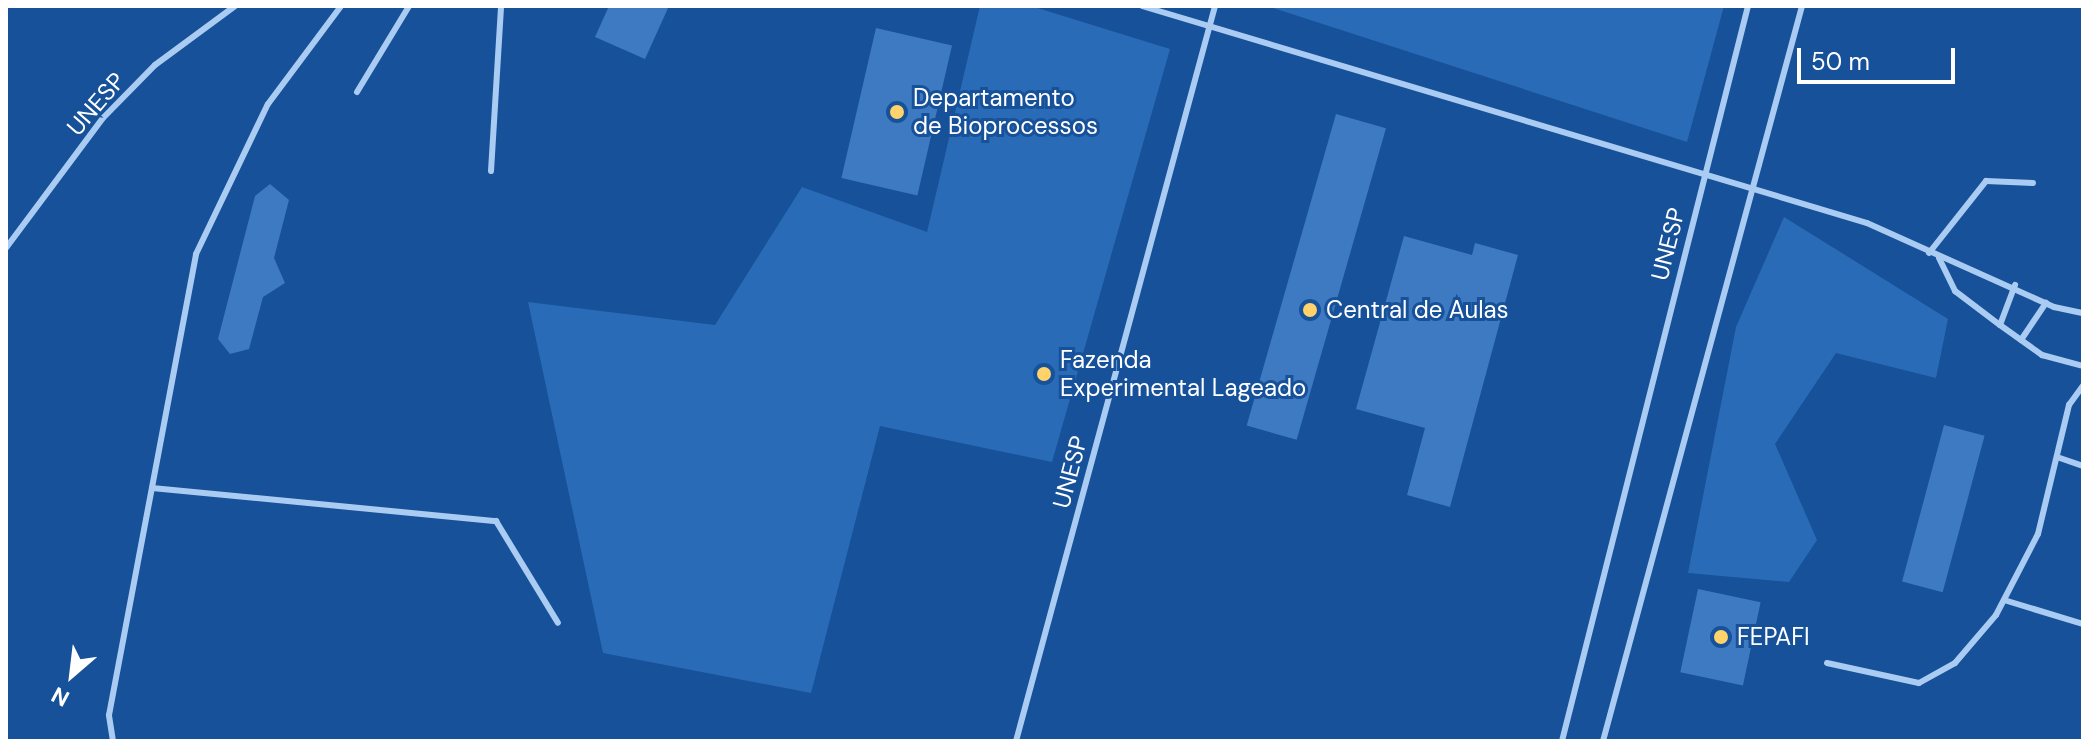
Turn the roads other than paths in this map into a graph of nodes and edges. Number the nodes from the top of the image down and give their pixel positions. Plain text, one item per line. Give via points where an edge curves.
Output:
1 (235, 6) edge
2 (341, 6) edge
3 (409, 6) edge
4 (501, 6) edge
5 (1142, 6) edge
6 (1215, 6) edge
7 (1748, 6) edge
8 (1802, 6) edge
9 (1209, 28) junction
10 (357, 92) dead end
11 (491, 171) dead end
12 (1705, 174) junction
13 (2033, 183) dead end
14 (1752, 189) junction
15 (6, 248) edge
16 (1929, 253) junction
17 (1939, 258) junction
18 (2015, 285) junction
19 (2046, 303) junction
20 (2083, 313) edge
21 (2000, 325) junction
22 (2021, 340) junction
23 (2083, 366) edge
24 (2083, 386) edge
25 (2057, 457) junction
26 (2083, 466) edge
27 (152, 488) junction
28 (2004, 600) junction
29 (558, 623) dead end
30 (2083, 624) edge
31 (1827, 663) dead end
32 (113, 741) edge
33 (1016, 741) edge
34 (1562, 741) edge
35 (1603, 741) edge

1 - 15 lane, UNESP via 155,65 103,118
2 - 27 lane via 268,104 196,254
3 - 10 lane
4 - 11 lane
5 - 9 lane
6 - 9 lane, UNESP
7 - 12 lane, UNESP
8 - 14 lane
9 - 12 lane
9 - 33 lane, UNESP
12 - 14 lane
12 - 34 lane, UNESP
13 - 16 lane via 1986,181
14 - 16 lane via 1867,223
14 - 35 lane
16 - 17 lane
17 - 18 lane
17 - 21 lane via 1955,291
18 - 19 lane
18 - 21 lane
19 - 20 lane
19 - 22 lane
21 - 22 lane
22 - 23 lane
24 - 25 lane via 2069,405
25 - 26 lane
25 - 28 lane via 2038,534
27 - 29 lane via 496,521
27 - 32 lane via 109,715
28 - 30 lane
28 - 31 lane via 1955,663 1919,683

